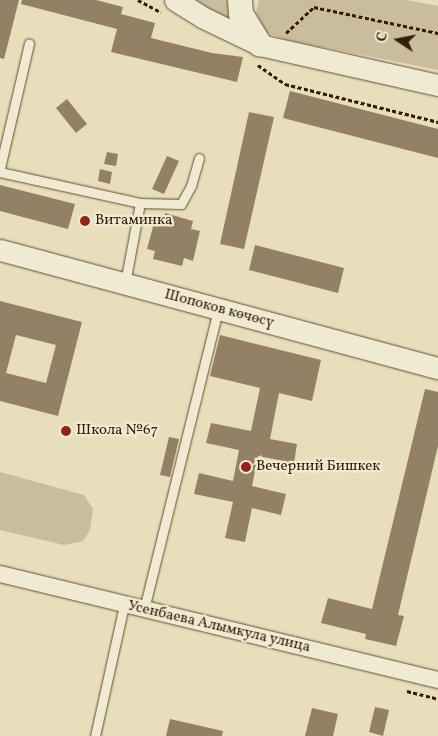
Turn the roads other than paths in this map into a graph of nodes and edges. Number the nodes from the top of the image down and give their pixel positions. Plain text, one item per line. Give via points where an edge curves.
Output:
1 (175, 0) edge
2 (240, 0) edge
3 (29, 43) dead end
4 (266, 46) junction
5 (438, 85) edge
6 (199, 158) dead end
7 (0, 170) edge
8 (140, 203) junction
9 (0, 250) edge
10 (124, 285) junction
11 (218, 309) junction
12 (438, 368) edge
13 (0, 574) edge
14 (124, 605) junction
15 (144, 609) junction
16 (438, 680) edge
17 (95, 736) edge

1 - 4 street via 202,17
2 - 4 main road via 241,14
3 - 7 lane
4 - 5 street
6 - 8 lane via 192,186 182,204
7 - 8 lane
8 - 10 lane
9 - 10 street, Шопоков көчөсү
10 - 11 street, Шопоков көчөсү
11 - 12 street, Шопоков көчөсү
11 - 15 lane
13 - 14 street, Усенбаева Алымкула улица
14 - 15 street, Усенбаева Алымкула улица
14 - 17 lane
15 - 16 street, Усенбаева Алымкула улица

